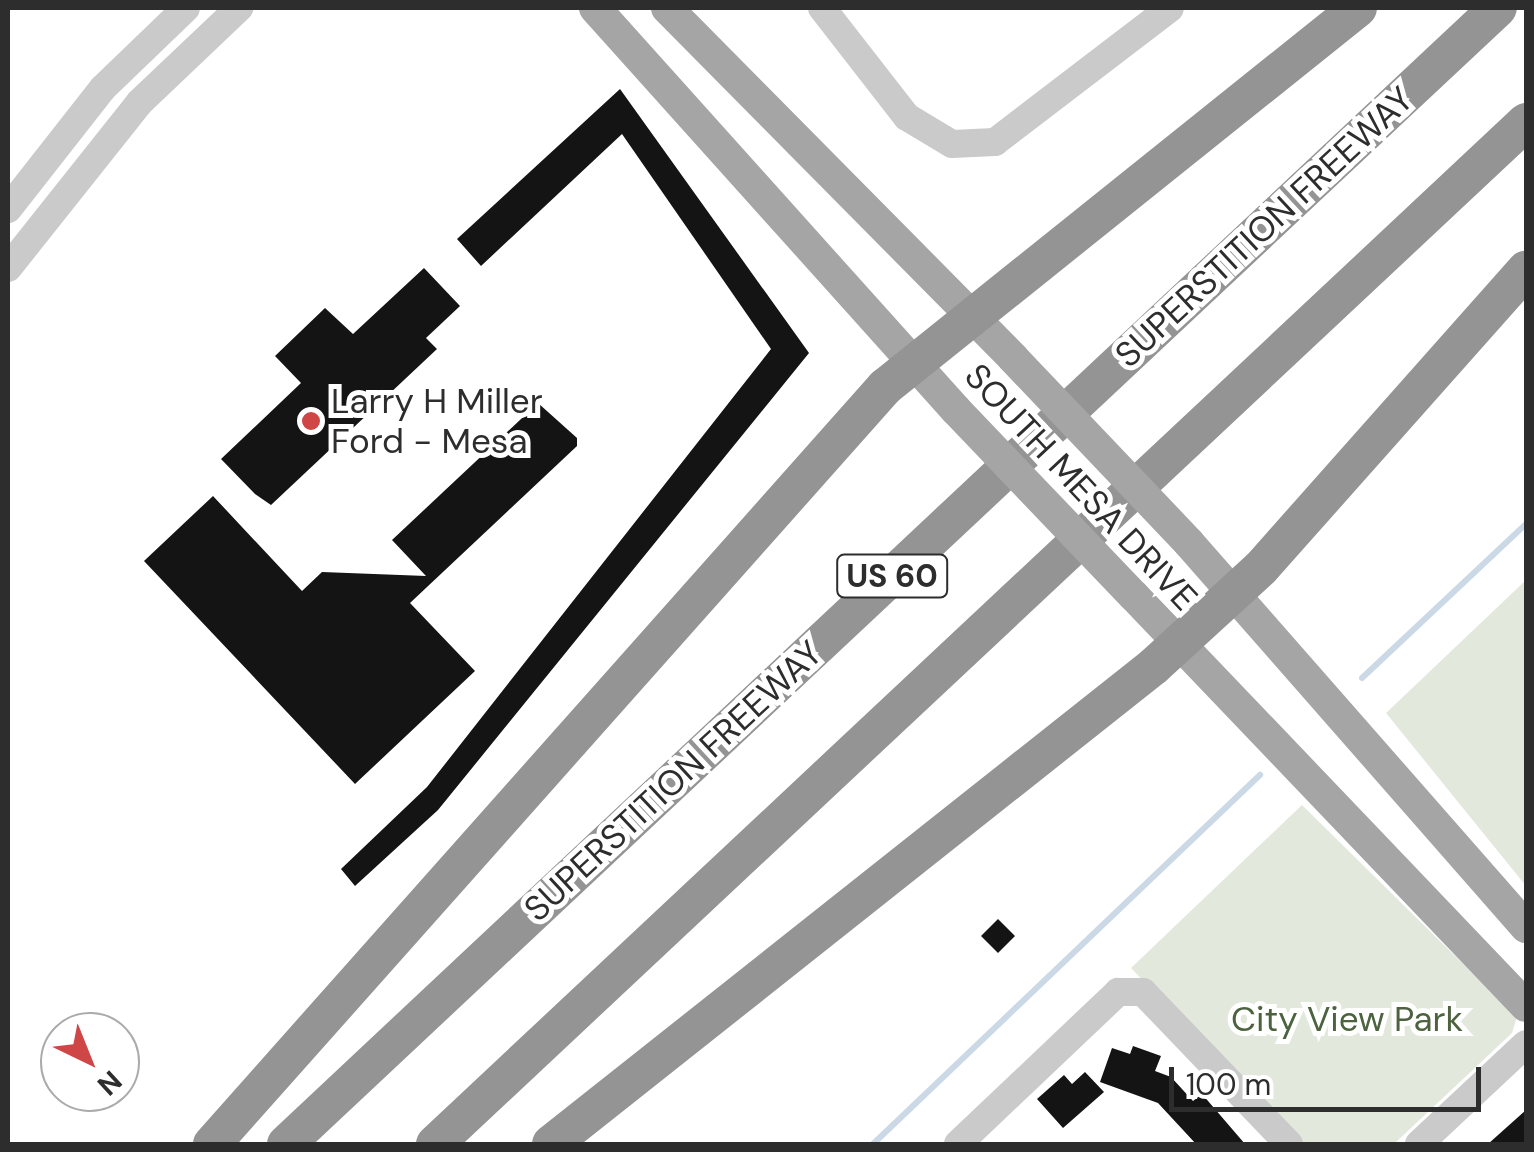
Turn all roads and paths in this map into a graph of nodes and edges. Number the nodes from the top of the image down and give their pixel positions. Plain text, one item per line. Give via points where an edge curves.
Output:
1 (186, 8) edge
2 (239, 8) edge
3 (594, 8) edge
4 (667, 8) edge
5 (822, 8) edge
6 (1170, 8) edge
7 (1358, 8) edge
8 (1498, 8) edge
9 (1526, 122) edge
10 (8, 209) edge
11 (8, 268) edge
12 (1526, 270) edge
13 (972, 316) junction
14 (912, 366) junction
15 (1235, 592) junction
16 (1176, 646) junction
17 (1525, 923) edge
18 (1526, 1006) edge
19 (1526, 1044) edge
20 (212, 1144) edge
21 (286, 1144) edge
22 (435, 1144) edge
23 (551, 1144) edge
24 (958, 1144) edge
25 (1289, 1144) edge
26 (1419, 1144) edge

1 - 10 street via 103,88
2 - 11 street via 140,102
3 - 14 main road, SOUTH MESA DRIVE
4 - 13 main road, SOUTH MESA DRIVE
5 - 6 street via 908,118 952,144 995,142
7 - 13 highway
8 - 21 highway, SUPERSTITION FREEWAY / US 60
9 - 22 highway, US 60
12 - 15 highway
13 - 14 highway
13 - 15 main road, SOUTH MESA DRIVE, bridge
14 - 16 main road, SOUTH MESA DRIVE, bridge
14 - 20 highway via 885,387
15 - 16 highway
15 - 17 main road, SOUTH MESA DRIVE
16 - 18 main road, SOUTH MESA DRIVE
16 - 23 highway
19 - 26 street
24 - 25 street via 1118,992 1143,992

